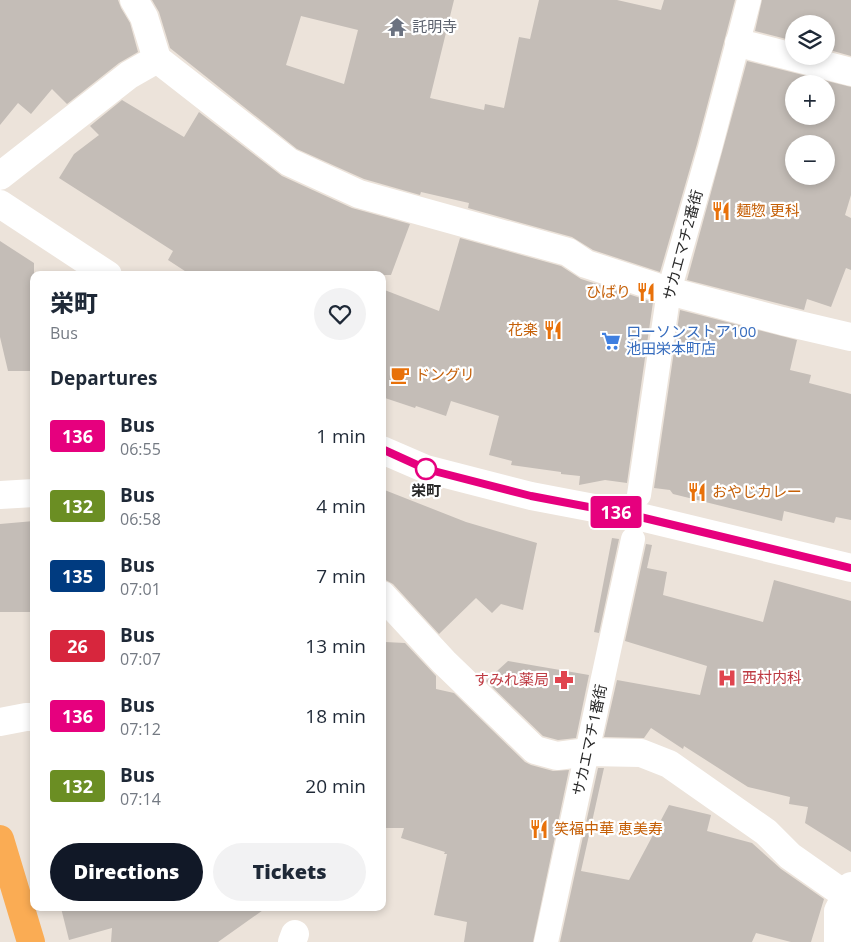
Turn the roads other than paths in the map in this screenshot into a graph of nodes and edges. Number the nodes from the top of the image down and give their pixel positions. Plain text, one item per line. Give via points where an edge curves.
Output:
1 (134, 0) edge
2 (750, 0) edge
3 (739, 43) junction
4 (157, 59) junction
5 (851, 72) edge
6 (0, 176) edge
7 (0, 204) edge
8 (102, 271) edge
9 (669, 291) junction
10 (851, 337) edge
11 (386, 452) edge
12 (30, 493) edge
13 (0, 495) edge
14 (639, 495) dead end
15 (633, 539) dead end
16 (851, 568) edge
17 (386, 599) edge
18 (30, 717) edge
19 (0, 722) edge
20 (588, 752) junction
21 (0, 839) edge
22 (849, 894) edge
23 (30, 942) edge
24 (546, 942) edge
25 (838, 942) edge

1 - 4 street via 144,17
2 - 3 street, サカエマチ2番街
3 - 5 street
3 - 9 street, サカエマチ2番街
4 - 6 street via 129,75
4 - 9 street via 289,162 359,194 568,252 586,264
7 - 8 street
9 - 10 street
9 - 14 street, サカエマチ2番街
11 - 16 street via 426,469 531,496 636,516
12 - 13 street
15 - 20 street, サカエマチ1番街
17 - 20 street via 444,662 535,750 557,756
18 - 19 street
20 - 22 street via 641,753 669,764 766,832 790,856
20 - 24 street, サカエマチ1番街
21 - 23 highway
22 - 25 street via 838,911

